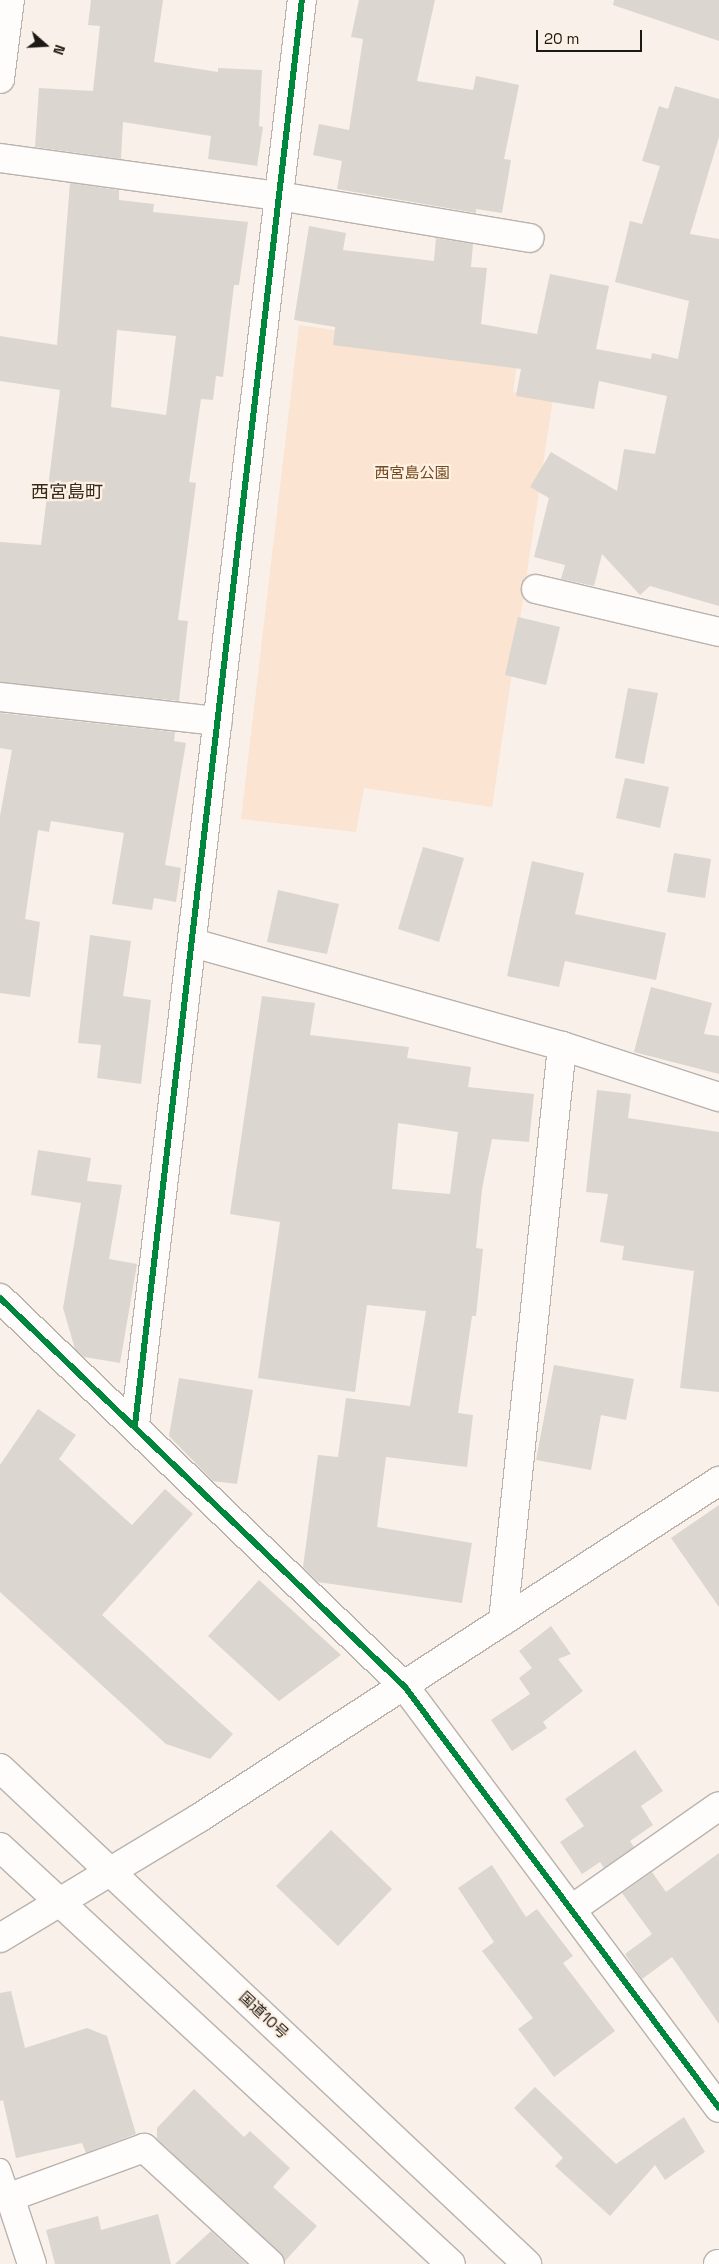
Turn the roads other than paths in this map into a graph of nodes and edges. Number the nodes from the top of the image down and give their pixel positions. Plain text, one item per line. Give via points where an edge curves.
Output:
1 (10, 0) edge
2 (302, 0) edge
3 (0, 79) edge
4 (0, 158) edge
5 (279, 196) junction
6 (529, 238) dead end
7 (536, 589) dead end
8 (719, 632) edge
9 (0, 697) edge
10 (218, 721) junction
11 (193, 943) junction
12 (562, 1046) junction
13 (719, 1097) edge
14 (0, 1298) edge
15 (135, 1425) junction
16 (719, 1481) edge
17 (503, 1621) junction
18 (405, 1686) junction
19 (0, 1768) edge
20 (719, 1806) edge
21 (0, 1847) edge
22 (110, 1871) junction
23 (59, 1902) junction
24 (572, 1909) junction
25 (0, 1938) edge
26 (719, 2108) edge
27 (0, 2168) edge
28 (10, 2197) junction
29 (32, 2264) edge
30 (270, 2264) edge
31 (451, 2264) edge
32 (527, 2264) edge

1 - 3 main road
2 - 5 main road
4 - 5 main road
5 - 6 main road
5 - 10 main road
7 - 8 main road
9 - 10 main road
10 - 11 main road
11 - 12 main road
11 - 15 main road
12 - 13 main road
12 - 17 main road
14 - 15 main road
15 - 18 main road
16 - 17 main road
17 - 18 main road
18 - 22 main road
18 - 24 main road
19 - 22 main road, 国道10号
20 - 24 main road
21 - 23 main road
22 - 23 main road
22 - 32 main road, 国道10号
23 - 25 main road
23 - 31 main road
24 - 26 main road
27 - 28 lane
28 - 29 main road
28 - 30 main road via 144,2148

